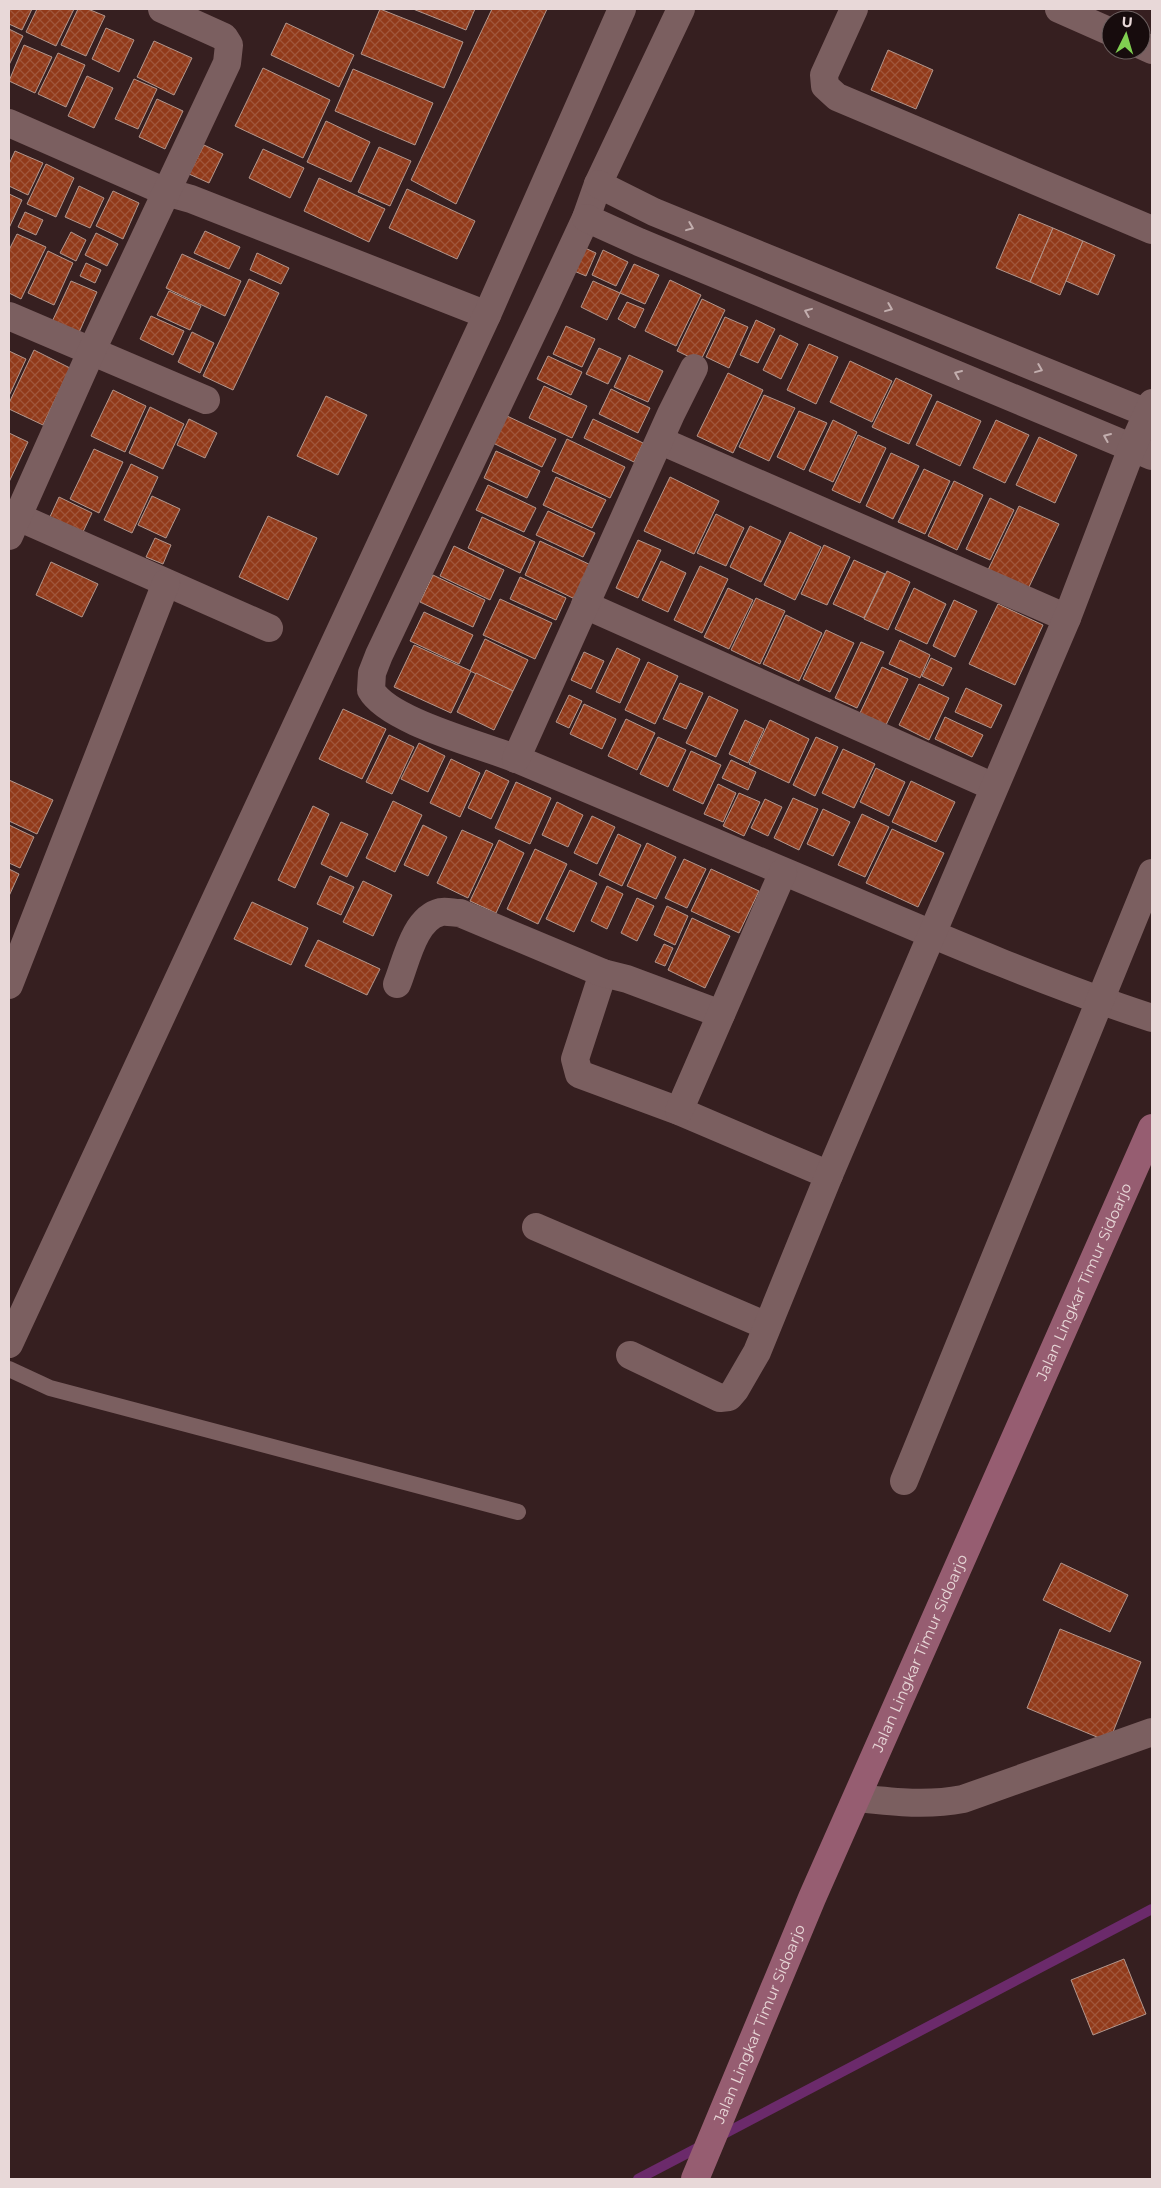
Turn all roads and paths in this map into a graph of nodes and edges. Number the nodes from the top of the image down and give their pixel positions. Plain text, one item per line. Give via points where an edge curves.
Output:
1 (162, 9) edge
2 (622, 9) edge
3 (681, 9) edge
4 (854, 9) edge
5 (1059, 9) edge
6 (1101, 28) edge
7 (9, 123) edge
8 (598, 184) junction
9 (166, 192) junction
10 (654, 212) junction
11 (586, 218) junction
12 (1152, 230) edge
13 (639, 242) junction
14 (864, 298) junction
15 (487, 315) junction
16 (9, 316) edge
17 (851, 329) junction
18 (92, 350) junction
19 (694, 368) dead end
20 (206, 400) dead end
21 (1151, 410) edge
22 (661, 440) junction
23 (1142, 452) edge
24 (12, 522) edge
25 (166, 583) junction
26 (585, 605) junction
27 (1067, 618) junction
28 (269, 628) dead end
29 (516, 759) junction
30 (994, 787) junction
31 (783, 872) junction
32 (1152, 873) edge
33 (932, 934) junction
34 (603, 973) junction
35 (398, 984) dead end
36 (9, 985) edge
37 (1099, 1001) junction
38 (721, 1014) junction
39 (1152, 1018) edge
40 (679, 1111) junction
41 (1152, 1128) edge
42 (829, 1175) junction
43 (536, 1227) dead end
44 (19, 1298) edge
45 (767, 1326) junction
46 (9, 1344) edge
47 (630, 1355) dead end
48 (9, 1369) edge
49 (904, 1481) dead end
50 (518, 1512) dead end
51 (1152, 1732) edge
52 (858, 1798) junction
53 (695, 2179) edge

1 - 9 street via 220,34 230,49
2 - 15 street
3 - 8 street
4 - 12 street via 824,75 825,86 837,97
5 - 6 street
7 - 9 street
8 - 10 street
8 - 11 street
9 - 15 street
9 - 18 street
10 - 13 street
10 -> 14 street
11 - 13 street
11 - 29 street via 379,656 370,682 372,692 388,708 416,722
17 -> 13 street
14 - 17 street
14 -> 21 street
15 - 44 street
16 - 18 street
23 -> 17 street
18 - 20 street
18 - 24 street
19 - 22 street
21 - 23 street
22 - 26 street
22 - 27 street
23 - 27 street
24 - 25 street
25 - 28 street
25 - 36 street
26 - 29 street
26 - 30 street
27 - 30 street
29 - 31 street
30 - 33 street
31 - 33 street
31 - 38 street
32 - 37 street
33 - 37 street
33 - 42 street
34 - 35 street via 460,914 440,912 431,916 418,930
34 - 38 street via 627,978
34 - 40 street via 575,1059 576,1070 584,1077
37 - 39 street
37 - 49 street
38 - 40 street
40 - 42 street
41 - 52 main road, Jalan Lingkar Timur Sidoarjo
42 - 45 street
43 - 45 street
44 - 46 street
45 - 47 street via 736,1390 725,1398
48 - 50 lane via 50,1388
51 - 52 street via 963,1799 912,1804
52 - 53 main road, Jalan Lingkar Timur Sidoarjo via 812,1898

